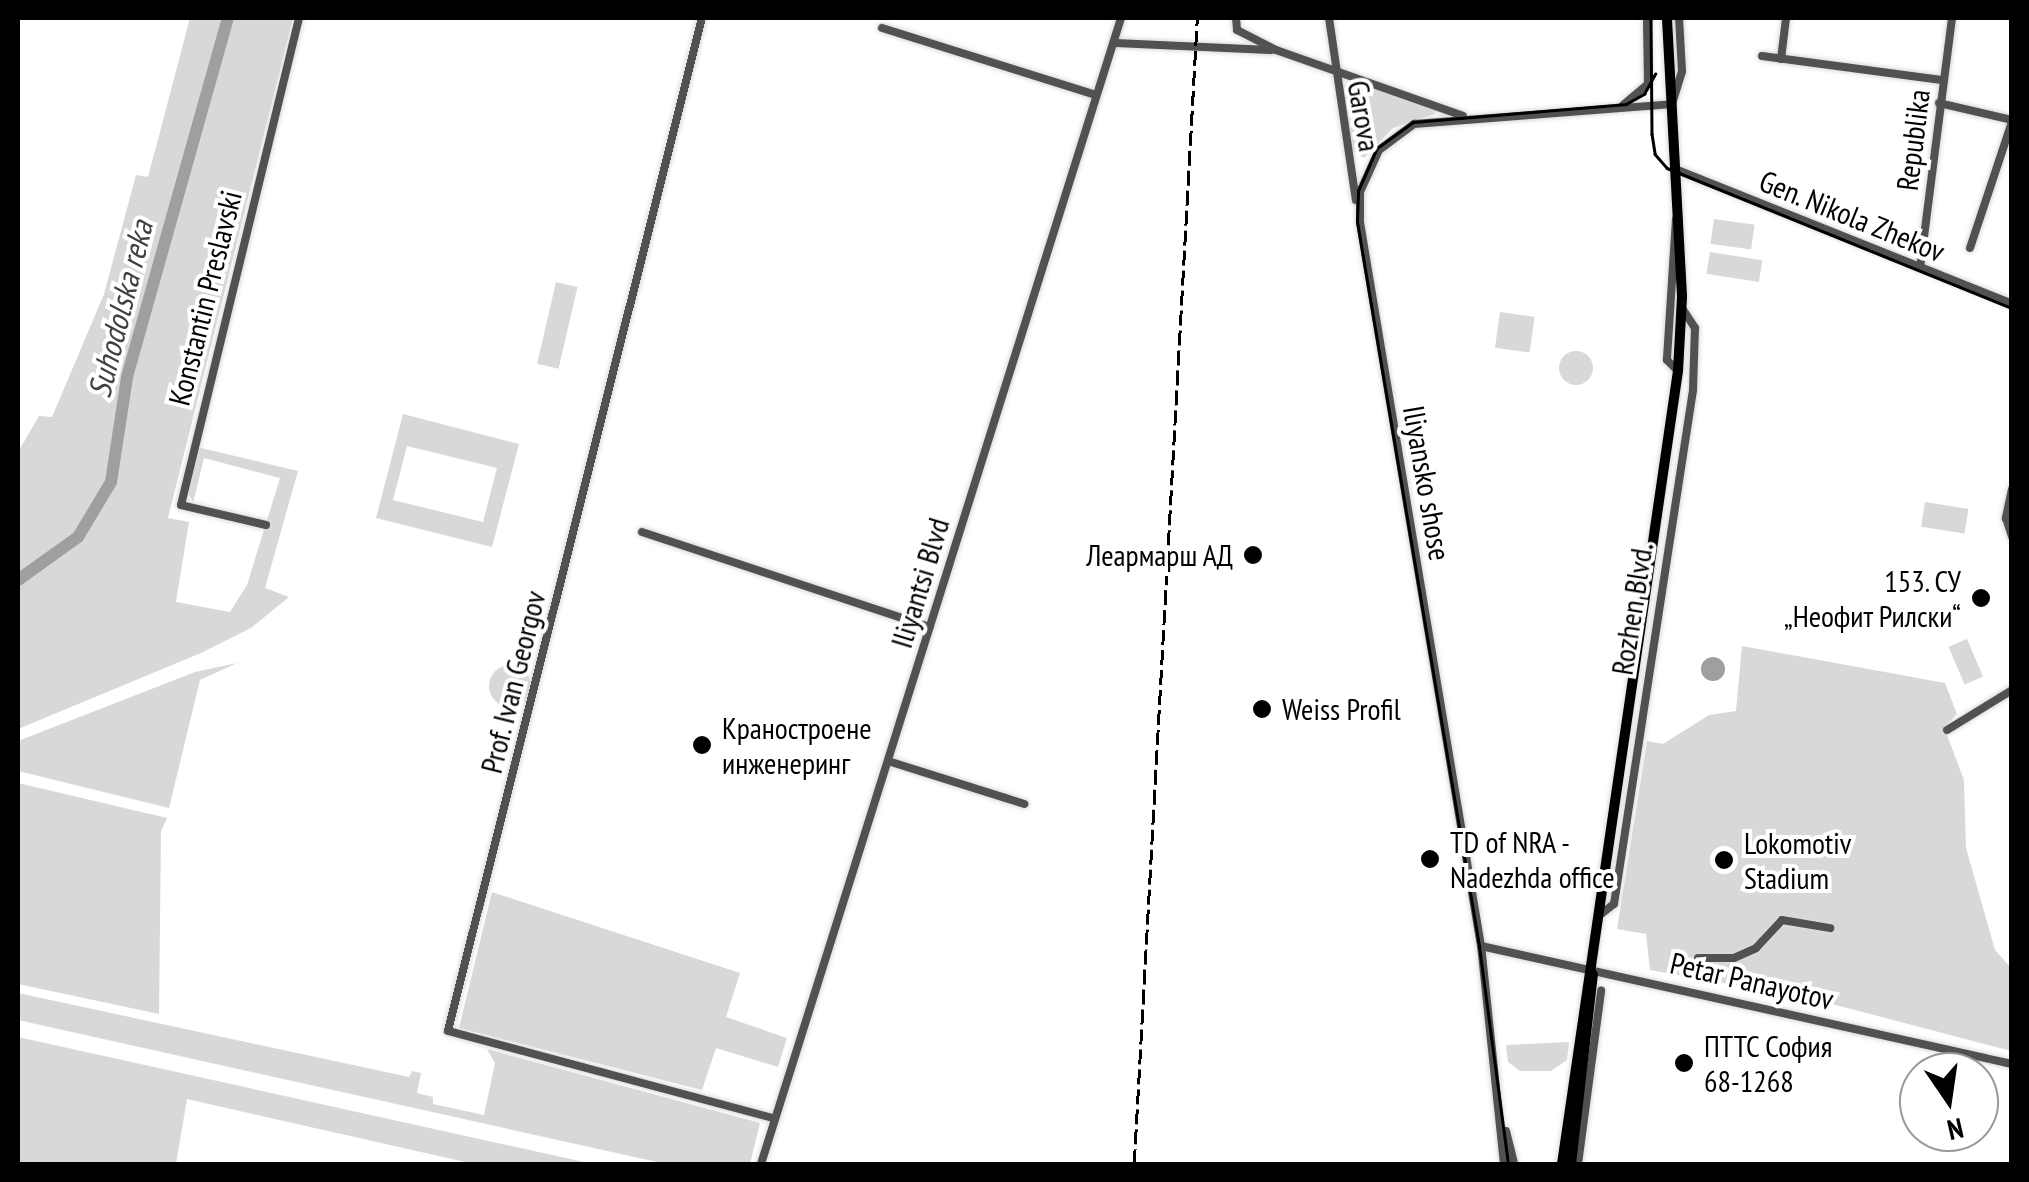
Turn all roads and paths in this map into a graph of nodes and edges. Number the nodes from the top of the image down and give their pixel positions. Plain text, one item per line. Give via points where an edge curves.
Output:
1 (299, 18) edge
2 (702, 18) edge
3 (1122, 18) edge
4 (1329, 18) edge
5 (1648, 18) edge
6 (1667, 18) edge
7 (1680, 18) edge
8 (1786, 18) edge
9 (1952, 18) edge
10 (1236, 24) edge
11 (882, 28) dead end
12 (1114, 43) junction
13 (1218, 48) junction
14 (1276, 50) junction
15 (1762, 56) dead end
16 (1781, 58) junction
17 (1332, 70) junction
18 (1942, 80) junction
19 (1096, 95) junction
20 (1939, 103) junction
21 (1672, 104) junction
22 (1614, 108) junction
23 (1470, 118) junction
24 (2012, 121) edge
25 (1676, 170) junction
26 (1678, 215) junction
27 (1360, 222) junction
28 (1970, 248) dead end
29 (1920, 268) junction
30 (2012, 304) edge
31 (1682, 308) junction
32 (1678, 371) junction
33 (2012, 488) edge
34 (266, 526) dead end
35 (642, 532) dead end
36 (2012, 537) edge
37 (930, 627) junction
38 (2012, 690) edge
39 (1947, 730) dead end
40 (888, 760) junction
41 (1024, 804) dead end
42 (1601, 914) junction
43 (1830, 928) dead end
44 (1481, 946) junction
45 (1698, 958) dead end
46 (1592, 968) junction
47 (1601, 991) dead end
48 (2012, 1064) edge
49 (774, 1118) junction
50 (1504, 1127) junction
51 (762, 1164) edge
52 (1504, 1164) edge
53 (1514, 1164) edge
54 (1562, 1164) edge
55 (1574, 1164) edge

1 - 34 street, Konstantin Preslavski via 180,504
2 - 49 street, Prof. Ivan Georgov via 448,1032
3 - 12 street, Iliyantsi Blvd
4 - 17 street, Garova
5 - 22 street via 1648,84
6 - 21 main road, Rozhen Blvd.
7 - 21 street, Rozhen Blvd. via 1682,72
8 - 16 street
9 - 18 street, Republika
10 - 13 street
10 - 14 street
11 - 19 street
12 - 13 street
12 - 19 street, Iliyantsi Blvd
13 - 14 street
14 - 17 street
15 - 16 street
16 - 18 street
17 - 23 street
17 - 27 street, Garova
18 - 20 street, Republika
19 - 37 street, Iliyantsi Blvd
20 - 24 street
20 - 29 street, Republika
21 - 22 street, Iliyansko shose
21 - 25 main road, Rozhen Blvd.
22 - 23 street, Iliyansko shose
23 - 27 street, Iliyansko shose via 1414,124 1386,142 1362,181
24 - 28 street
25 - 26 main road, Rozhen Blvd.
25 - 29 street, Gen. Nikola Zhekov
26 - 31 main road, Rozhen Blvd.
26 - 32 street, Rozhen Blvd. via 1672,227 1667,360
27 - 44 street, Iliyansko shose
29 - 30 street, Gen. Nikola Zhekov
31 - 32 main road, Rozhen Blvd.
31 - 42 street, Rozhen Blvd. via 1695,328 1693,390 1616,894
32 - 42 main road, Rozhen Blvd.
33 - 36 street via 2006,518
35 - 37 street
37 - 40 street, Iliyantsi Blvd
38 - 39 street
40 - 41 street
40 - 49 street, Iliyantsi Blvd
42 - 46 main road, Rozhen Blvd.
43 - 45 street via 1782,920 1756,948 1734,958
44 - 46 street, Petar Panayotov
44 - 50 street, Iliyansko shose
46 - 48 street, Petar Panayotov
46 - 54 main road, Rozhen Blvd.
46 - 55 main road, Rozhen Blvd.
47 - 55 street, Rozhen Blvd.
49 - 51 street, Iliyantsi Blvd
50 - 52 street, Iliyansko shose
50 - 53 street, Iliyansko shose

